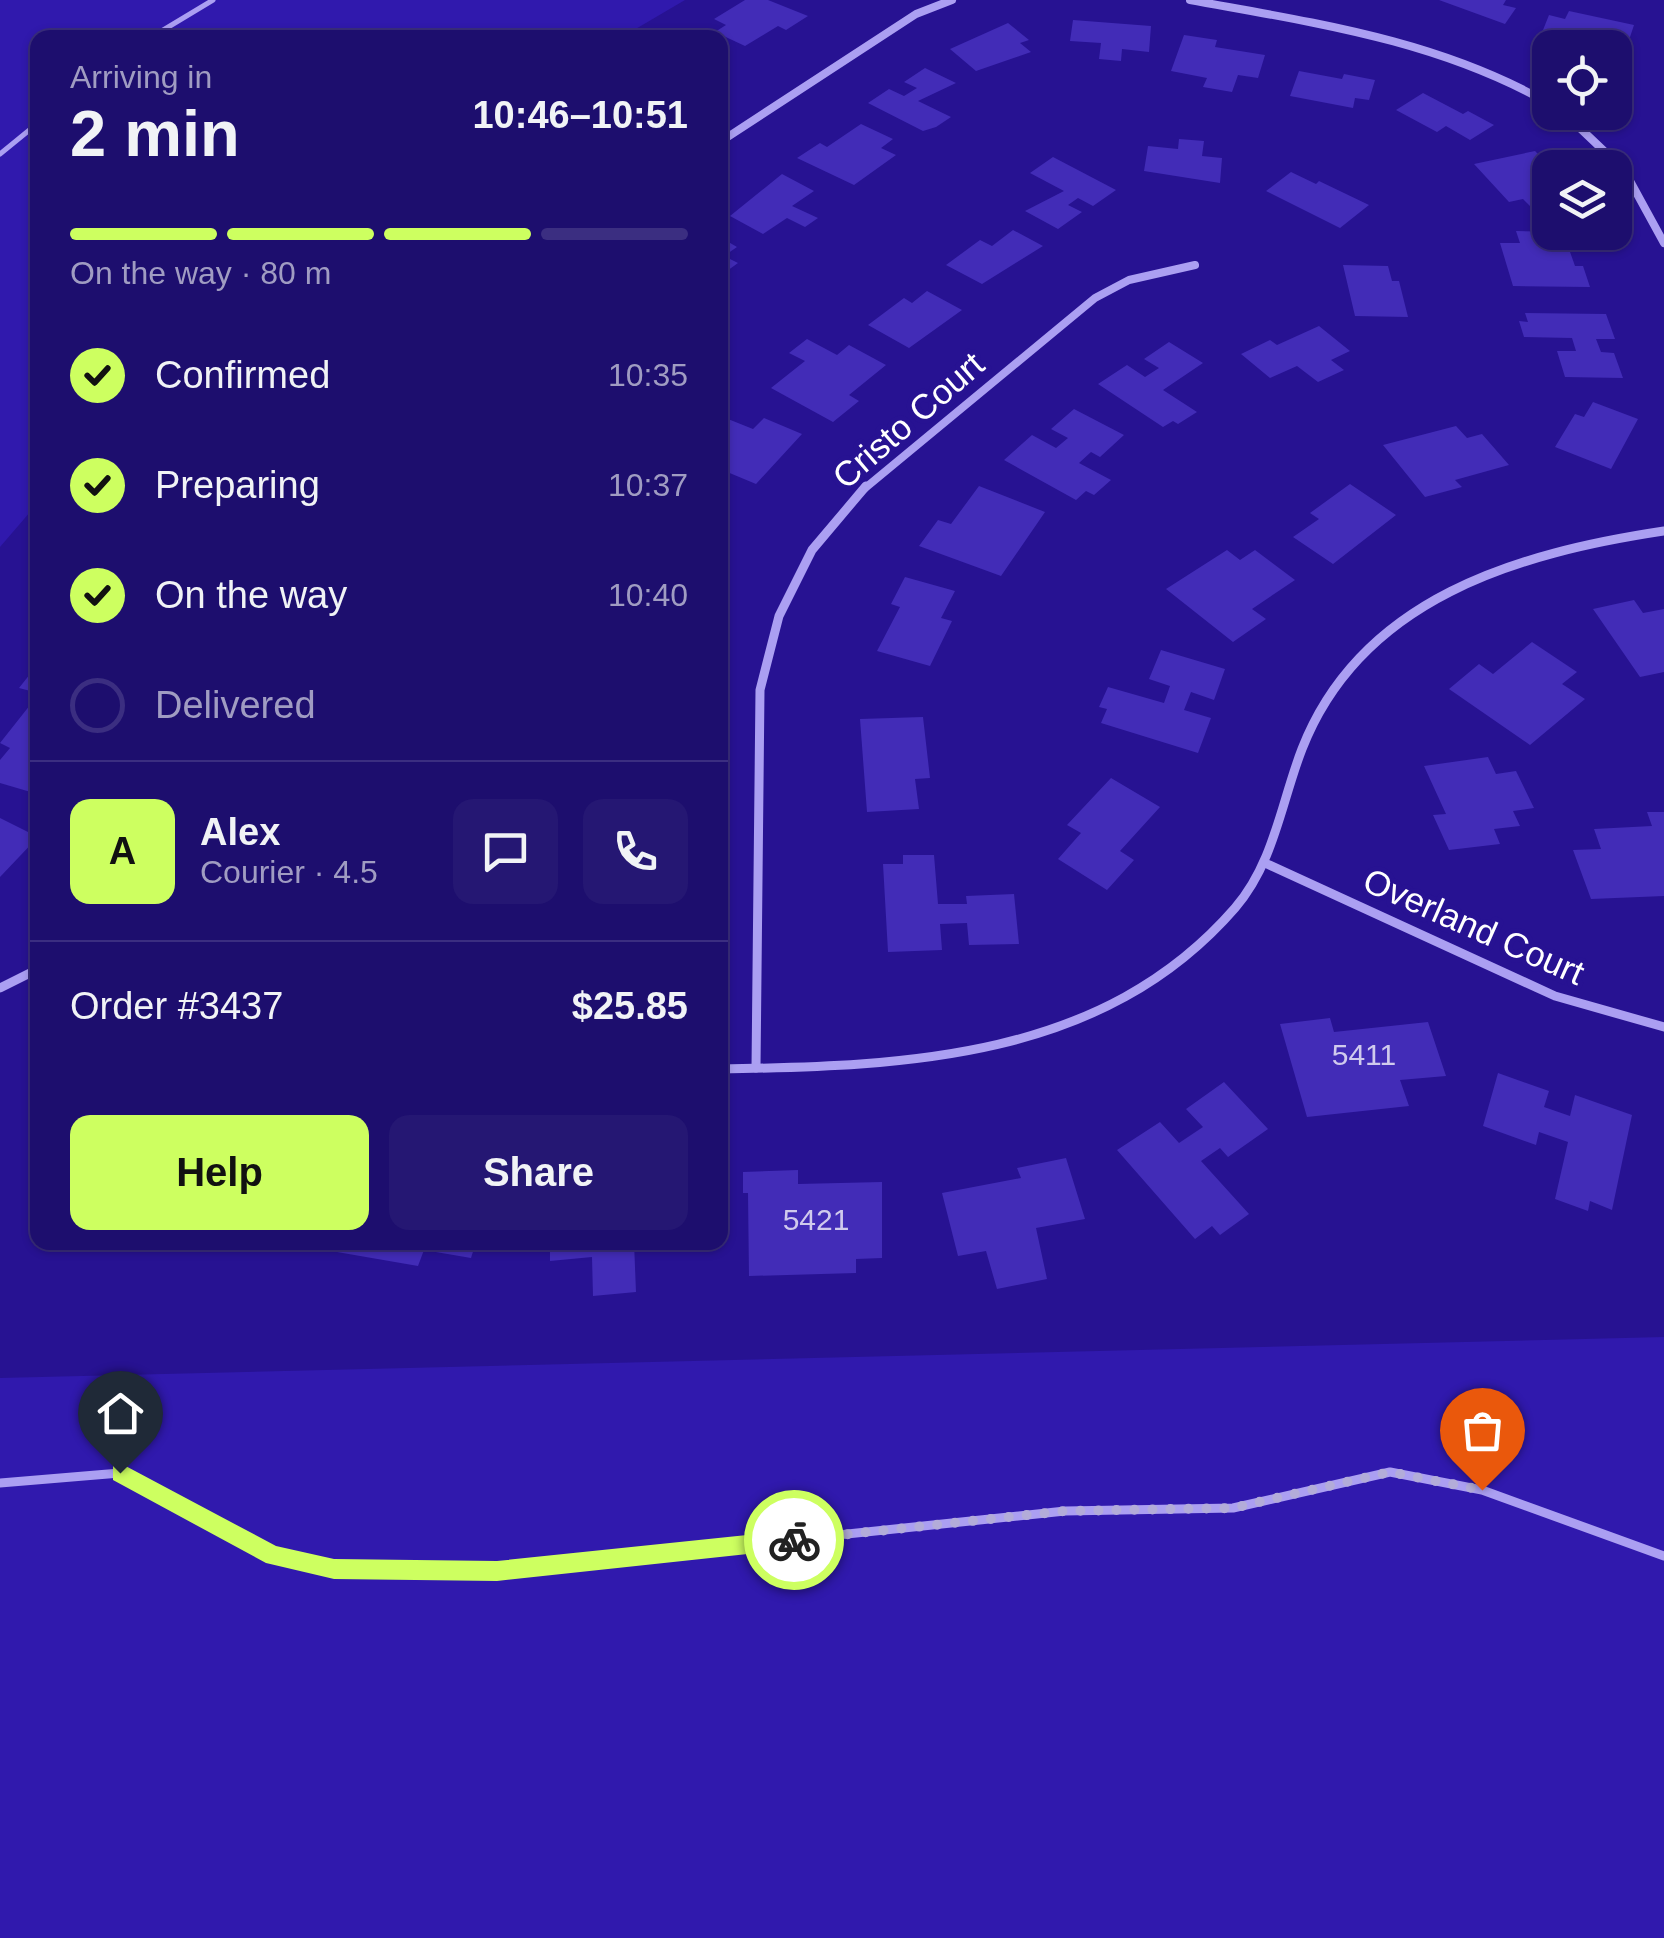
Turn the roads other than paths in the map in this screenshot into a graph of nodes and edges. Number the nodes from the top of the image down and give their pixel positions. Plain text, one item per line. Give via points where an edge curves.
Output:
1 (213, 0) edge
2 (952, 0) edge
3 (1190, 0) edge
4 (163, 30) edge
5 (1532, 94) edge
6 (30, 130) edge
7 (1584, 130) edge
8 (728, 137) edge
9 (0, 154) edge
10 (1664, 243) edge
11 (1195, 266) dead end
12 (1664, 531) edge
13 (1266, 864) junction
14 (30, 973) edge
15 (0, 988) edge
16 (1664, 1027) edge
17 (728, 1068) edge
18 (756, 1068) junction
19 (0, 1483) edge
20 (1664, 1556) edge

1 - 4 lane
2 - 8 street via 916,14
3 - 5 street via 1444,55
6 - 9 lane
7 - 10 street via 1616,158 1646,199
11 - 18 street, Cristo Court via 1129,280 1095,298 867,485 812,550 778,616 760,690
12 - 13 street via 1582,542 1506,563 1432,599 1378,640 1331,694 1311,729
13 - 16 street, Overland Court via 1555,996
13 - 18 street via 1235,908 1187,954 1138,991 1063,1028 930,1062
14 - 15 street
17 - 18 street
19 - 20 lane via 120,1473 273,1556 334,1569 497,1571 1065,1511 1233,1508 1390,1472 1482,1490

